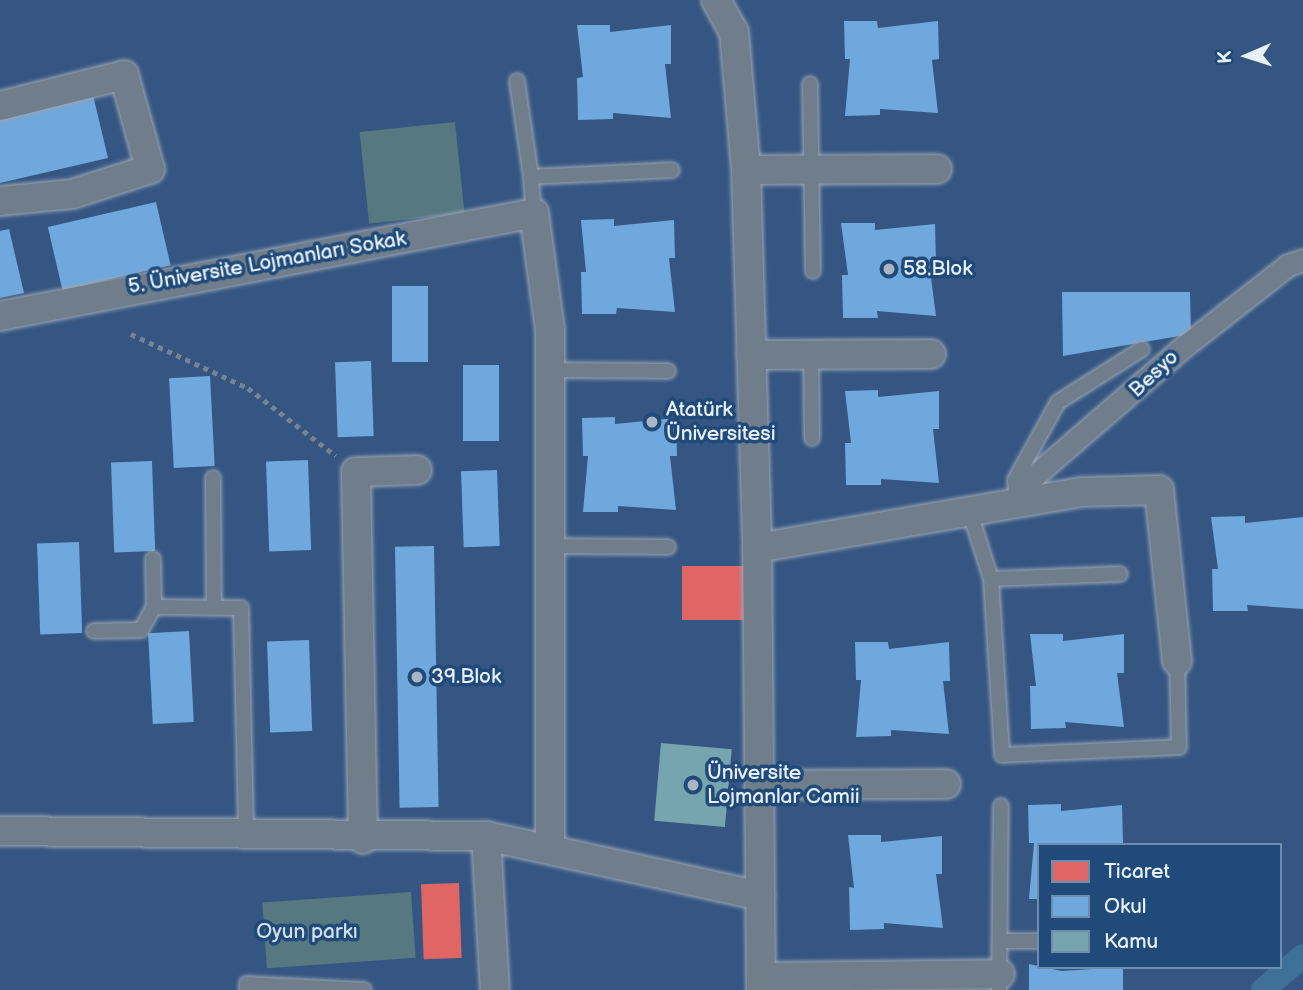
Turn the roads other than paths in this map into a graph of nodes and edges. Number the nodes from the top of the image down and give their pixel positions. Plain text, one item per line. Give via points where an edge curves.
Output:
1 (716, 0) edge
2 (517, 81) dead end
3 (810, 84) dead end
4 (0, 106) edge
5 (937, 169) dead end
6 (672, 170) dead end
7 (746, 170) junction
8 (811, 170) junction
9 (531, 177) junction
10 (0, 201) edge
11 (534, 214) junction
12 (1303, 260) edge
13 (813, 271) dead end
14 (0, 316) edge
15 (1142, 349) dead end
16 (811, 354) junction
17 (931, 354) dead end
18 (751, 355) junction
19 (550, 370) junction
20 (668, 371) dead end
21 (812, 438) dead end
22 (417, 470) dead end
23 (214, 478) dead end
24 (1017, 503) junction
25 (970, 513) junction
26 (549, 546) junction
27 (668, 547) dead end
28 (757, 548) junction
29 (153, 559) dead end
30 (1120, 574) dead end
31 (991, 579) junction
32 (154, 607) junction
33 (214, 607) junction
34 (94, 631) dead end
35 (1177, 661) joint
36 (946, 783) dead end
37 (760, 785) junction
38 (1002, 806) dead end
39 (0, 831) edge
40 (246, 834) junction
41 (486, 836) junction
42 (363, 839) junction
43 (551, 847) junction
44 (761, 896) junction
45 (1000, 941) junction
46 (1037, 941) edge
47 (1000, 982) edge
48 (761, 983) edge
49 (247, 990) edge
50 (364, 990) edge
51 (495, 990) edge

1 - 7 street via 734,32
2 - 9 lane
3 - 8 lane
4 - 10 street via 124,75 150,169 72,194
5 - 8 street
6 - 9 lane
7 - 8 street
7 - 18 street
8 - 13 lane
9 - 11 lane
11 - 14 street, 5. Üniversite Lojmanları Sokak
11 - 19 street via 546,283
12 - 24 street, Besyo via 1288,265 1182,348 1033,477
15 - 24 lane via 1058,402 1014,480
16 - 17 street
16 - 18 street
16 - 21 lane
18 - 28 street
19 - 20 lane
19 - 26 street
22 - 42 street via 356,472
23 - 33 lane
24 - 25 street
24 - 35 street via 1083,492 1159,490
25 - 28 street via 822,532
25 - 31 lane
26 - 27 lane
26 - 43 street
28 - 37 street
29 - 32 lane
30 - 31 lane
31 - 35 lane via 1002,755 1180,747
32 - 33 lane
32 - 34 lane via 141,629
33 - 40 lane via 241,607
36 - 37 street
37 - 44 street
38 - 45 lane
39 - 40 street
40 - 42 street
41 - 42 street
41 - 43 street
41 - 51 street
43 - 44 street
44 - 48 street
45 - 46 lane
45 - 47 lane
47 - 48 street
49 - 50 lane via 247,984

